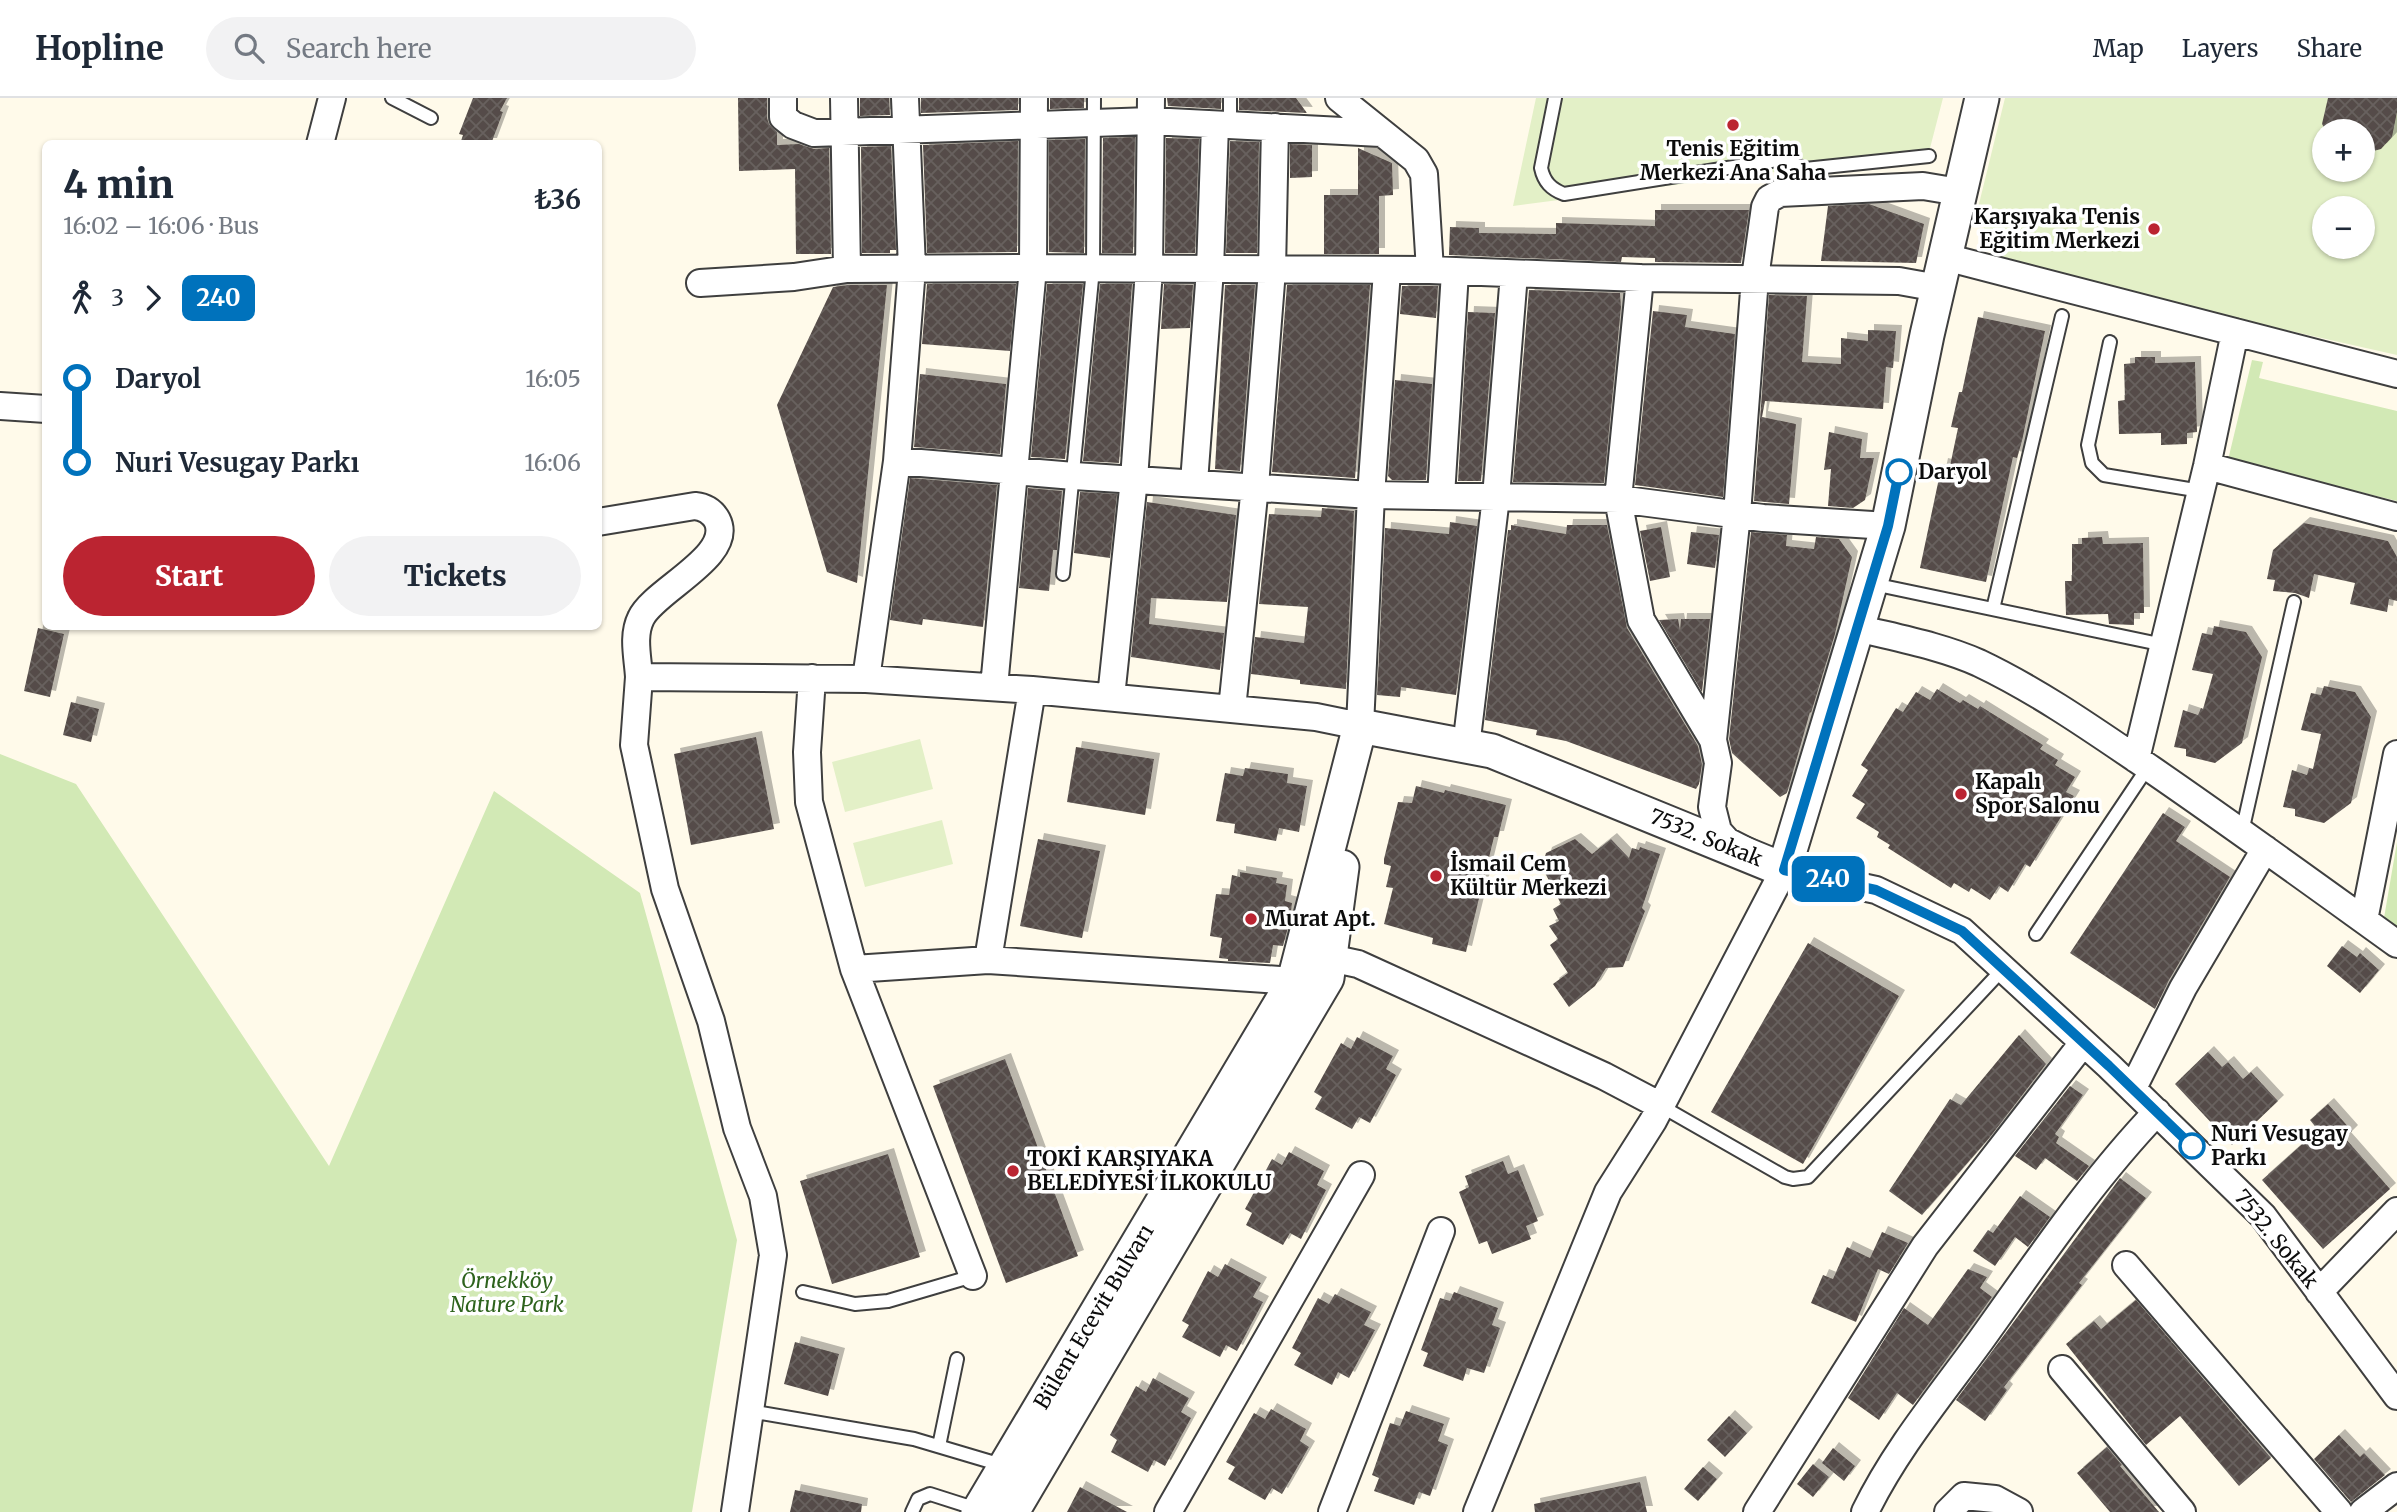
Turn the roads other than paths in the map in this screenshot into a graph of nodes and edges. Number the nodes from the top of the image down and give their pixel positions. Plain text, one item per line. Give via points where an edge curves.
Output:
1 (332, 98) edge
2 (392, 98) edge
3 (783, 98) edge
4 (844, 98) edge
5 (905, 98) edge
6 (1034, 98) edge
7 (1230, 98) edge
8 (1339, 98) edge
9 (1555, 98) edge
10 (1982, 98) edge
11 (1150, 110) edge
12 (1094, 111) edge
13 (431, 118) dead end
14 (1222, 125) junction
15 (1034, 126) junction
16 (1275, 127) junction
17 (905, 128) junction
18 (844, 131) junction
19 (1381, 132) junction
20 (324, 140) edge
21 (1929, 156) dead end
22 (1959, 192) junction
23 (912, 268) junction
24 (1033, 268) junction
25 (847, 269) junction
26 (1093, 269) junction
27 (1149, 270) junction
28 (1210, 270) junction
29 (1272, 270) junction
30 (1387, 271) junction
31 (1442, 271) junction
32 (1941, 272) junction
33 (1514, 274) junction
34 (1640, 278) junction
35 (1755, 278) junction
36 (700, 283) dead end
37 (2062, 316) dead end
38 (2235, 332) junction
39 (2110, 342) dead end
40 (2397, 374) edge
41 (0, 406) edge
42 (42, 409) edge
43 (897, 461) junction
44 (1014, 471) junction
45 (1074, 476) junction
46 (1134, 479) junction
47 (2204, 479) junction
48 (1194, 482) junction
49 (1255, 486) junction
50 (1371, 495) junction
51 (1441, 496) junction
52 (1496, 497) junction
53 (1618, 499) junction
54 (1737, 514) junction
55 (2397, 517) edge
56 (602, 521) edge
57 (1888, 526) junction
58 (1063, 574) dead end
59 (1870, 583) junction
60 (2294, 601) dead end
61 (1993, 609) junction
62 (1857, 628) junction
63 (2164, 645) junction
64 (639, 677) junction
65 (813, 678) junction
66 (866, 679) junction
67 (994, 687) junction
68 (1032, 690) junction
69 (1111, 697) junction
70 (1231, 709) junction
71 (1360, 726) junction
72 (1713, 740) junction
73 (1466, 747) junction
74 (2397, 754) edge
75 (2142, 763) junction
76 (2242, 832) junction
77 (2265, 849) junction
78 (1784, 870) junction
79 (2364, 920) junction
80 (2036, 934) dead end
81 (2397, 944) edge
82 (1330, 958) junction
83 (988, 960) junction
84 (854, 969) junction
85 (2003, 969) junction
86 (1294, 982) junction
87 (2084, 1042) junction
88 (2133, 1088) junction
89 (1661, 1106) junction
90 (2157, 1112) junction
91 (1361, 1175) dead end
92 (2397, 1211) edge
93 (1441, 1231) dead end
94 (2126, 1265) dead end
95 (973, 1276) joint
96 (803, 1292) dead end
97 (2319, 1292) junction
98 (957, 1359) dead end
99 (2062, 1369) dead end
100 (2397, 1396) edge
101 (749, 1411) junction
102 (939, 1446) junction
103 (1018, 1473) junction
104 (2397, 1486) edge
105 (978, 1511) edge
106 (734, 1512) edge
107 (912, 1512) edge
108 (1012, 1512) edge
109 (1168, 1512) edge
110 (1332, 1512) edge
111 (1476, 1512) edge
112 (1757, 1512) edge
113 (1865, 1512) edge
114 (1948, 1512) edge
115 (2019, 1512) edge
116 (2182, 1512) edge
117 (2339, 1512) edge
118 (2363, 1512) edge

1 - 20 street
2 - 13 lane
3 - 18 street via 783,117 793,125 814,133
4 - 18 street
5 - 17 street
6 - 15 street
7 - 14 lane
8 - 19 street
9 - 21 lane via 1541,168 1551,188 1564,194 1784,159 1805,169
10 - 22 street
11 - 12 street
11 - 14 street
11 - 27 street
12 - 15 street
12 - 26 lane
14 - 16 street
14 - 28 street
15 - 17 street
15 - 24 street
16 - 19 street
16 - 29 street
17 - 18 street
17 - 23 street
18 - 25 street
19 - 31 street via 1416,160 1424,174
22 - 32 street
22 - 35 street via 1923,186 1774,195 1765,207
23 - 24 street
23 - 25 street
23 - 43 street
24 - 26 street
24 - 44 street
25 - 36 street
26 - 27 street
26 - 45 lane
27 - 28 street
27 - 46 street
28 - 29 street
28 - 48 street
29 - 30 street
29 - 49 street
30 - 31 street
30 - 50 street
31 - 33 street
31 - 51 street
32 - 35 street via 1899,281
32 - 38 street
32 - 57 street
33 - 34 street
33 - 52 street
34 - 35 street
34 - 53 street
35 - 54 street
37 - 61 lane
38 - 40 street
38 - 47 street
39 - 47 lane via 2088,445 2092,463 2104,475
41 - 42 street
43 - 44 street
43 - 66 street
44 - 45 street
44 - 67 street
45 - 46 street
45 - 58 lane
46 - 48 street
46 - 69 street
47 - 55 street
47 - 63 street
48 - 49 street
49 - 50 street
49 - 70 street
50 - 51 street
50 - 71 street
51 - 52 street
52 - 53 street
52 - 73 street
53 - 54 street
53 - 72 street via 1642,620
54 - 57 street
54 - 72 street
56 - 64 street via 695,506 709,510 719,523 715,546 642,616 636,634
57 - 59 street
59 - 61 lane
59 - 62 street
60 - 76 lane
61 - 63 lane
62 - 75 street via 1977,662 2082,722
62 - 78 street
63 - 75 street
64 - 65 street
64 - 101 street via 634,745 665,889 711,1021 737,1128 768,1220 773,1255
65 - 66 street
65 - 84 street via 807,752 809,802
66 - 67 street
67 - 68 street
68 - 69 street
68 - 83 street
69 - 70 street
70 - 71 street
71 - 73 street, 7532. Sokak
71 - 82 street, Bülent Ecevit Bulvarı
71 - 86 street, Bülent Ecevit Bulvarı
72 - 78 street via 1718,763 1712,807 1718,831
73 - 78 street, 7532. Sokak via 1492,751
74 - 79 street
75 - 76 street
75 - 80 lane
76 - 77 street
77 - 79 street
77 - 88 street via 2183,988
78 - 85 street, 7532. Sokak via 1876,890 1962,931
78 - 89 street
79 - 81 street
82 - 86 street
82 - 89 street via 1358,964
82 - 103 street, Bülent Ecevit Bulvarı via 1327,978
83 - 84 street
83 - 86 street
84 - 95 street
85 - 87 street, 7532. Sokak
85 - 89 lane via 1808,1177 1784,1177
86 - 103 street, Bülent Ecevit Bulvarı
87 - 88 street, 7532. Sokak
87 - 112 street via 1925,1246
88 - 90 street, 7532. Sokak
89 - 111 street via 1608,1192
90 - 97 street, 7532. Sokak via 2263,1216
90 - 113 street via 2123,1147 2048,1247 1894,1461
91 - 109 street
92 - 97 street
93 - 110 street
94 - 117 street
95 - 96 lane via 888,1301 855,1304
97 - 100 street, 7532. Sokak
98 - 102 lane
99 - 116 street
101 - 102 lane
101 - 106 street
102 - 103 lane
103 - 105 street, Bülent Ecevit Bulvarı
103 - 108 street, Bülent Ecevit Bulvarı
104 - 118 street
105 - 107 lane via 930,1494 918,1499
114 - 115 street via 1964,1496 1995,1499

